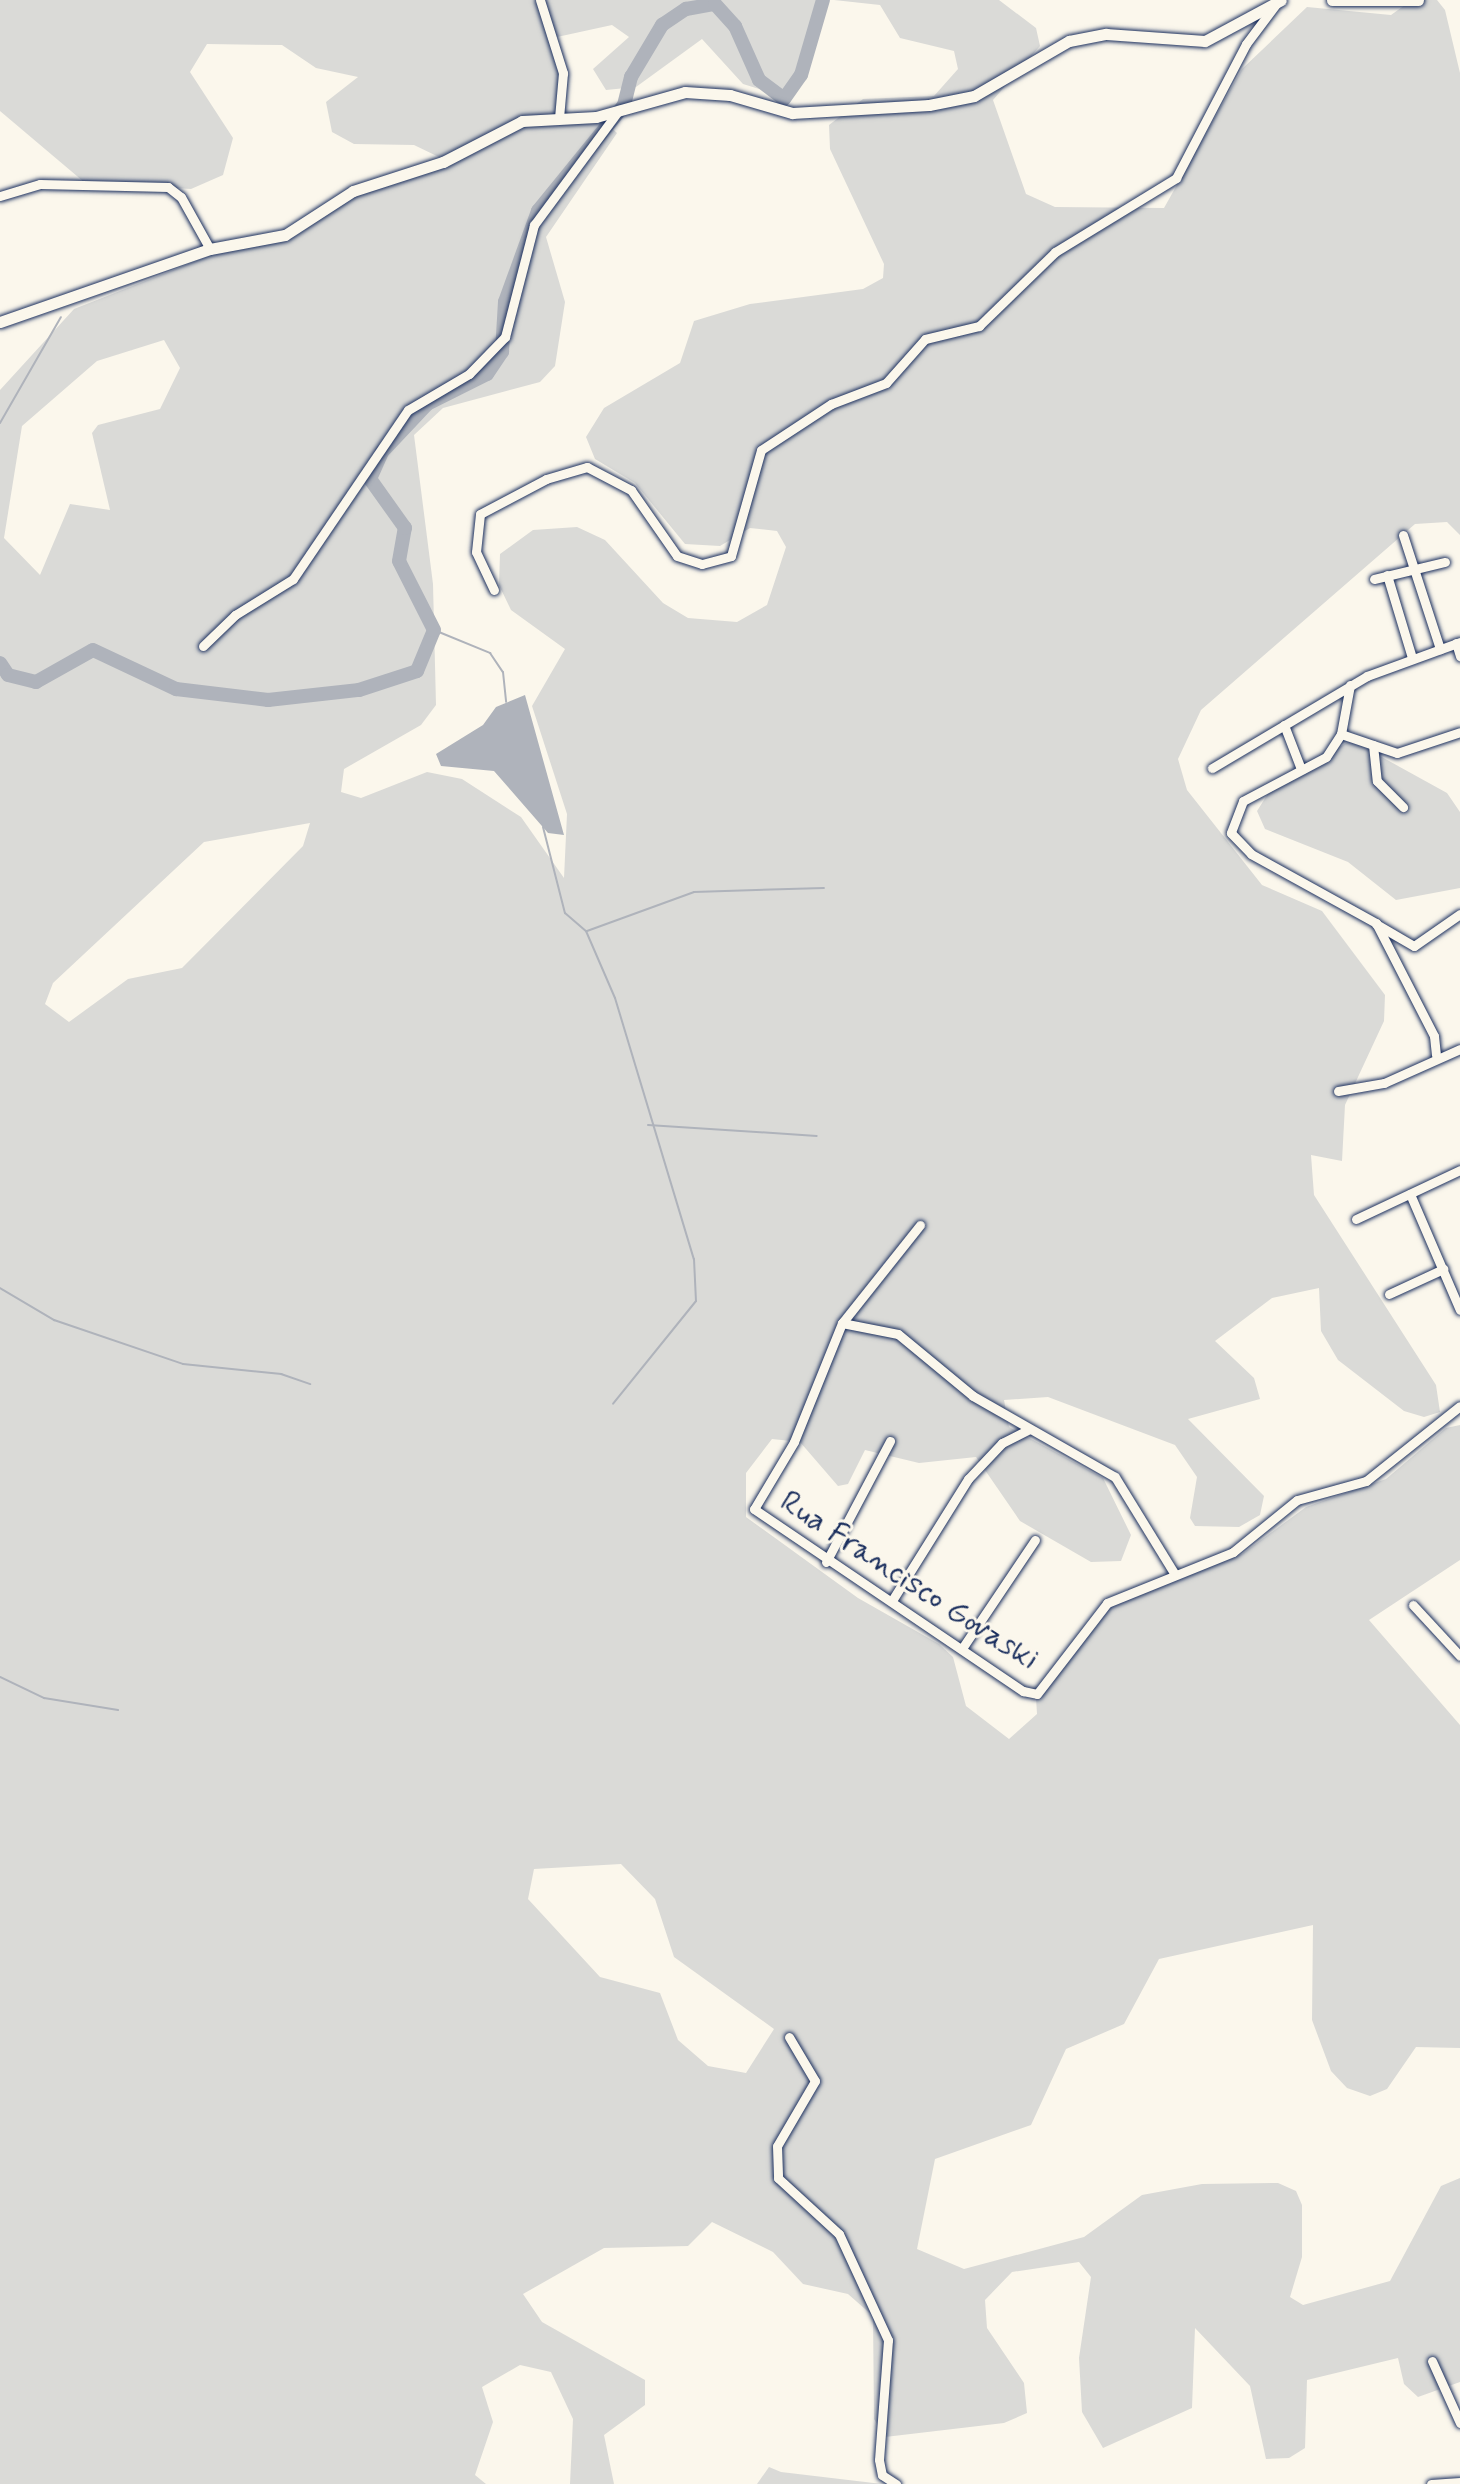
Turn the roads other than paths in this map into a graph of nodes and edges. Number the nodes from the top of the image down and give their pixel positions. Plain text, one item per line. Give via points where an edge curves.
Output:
1 (540, 0) edge
2 (1280, 0) edge
3 (1332, 0) edge
4 (1418, 0) edge
5 (620, 108) junction
6 (559, 118) junction
7 (0, 196) edge
8 (210, 249) junction
9 (0, 322) edge
10 (1403, 535) dead end
11 (1445, 562) dead end
12 (1415, 566) junction
13 (1387, 575) junction
14 (1374, 579) dead end
15 (494, 590) dead end
16 (1458, 643) edge
17 (203, 646) dead end
18 (1440, 649) junction
19 (1460, 656) edge
20 (1412, 658) junction
21 (1350, 685) junction
22 (1284, 725) junction
23 (1460, 732) edge
24 (1341, 734) junction
25 (1373, 745) junction
26 (1212, 768) dead end
27 (1301, 769) junction
28 (1403, 807) dead end
29 (1460, 914) edge
30 (1376, 923) junction
31 (1460, 1049) edge
32 (1436, 1055) junction
33 (1338, 1091) dead end
34 (1460, 1170) edge
35 (1410, 1194) junction
36 (1356, 1219) dead end
37 (920, 1225) dead end
38 (1443, 1269) junction
39 (1389, 1294) dead end
40 (1460, 1310) edge
41 (842, 1323) junction
42 (1460, 1406) edge
43 (1030, 1429) junction
44 (890, 1441) dead end
45 (1035, 1540) dead end
46 (826, 1562) junction
47 (1174, 1573) junction
48 (893, 1599) junction
49 (1413, 1605) dead end
50 (963, 1647) junction
51 (1460, 1656) edge
52 (789, 2037) dead end
53 (1432, 2361) dead end
54 (1460, 2423) edge
55 (1460, 2482) edge
56 (894, 2484) edge
57 (1431, 2484) edge

1 - 6 street via 563,73
2 - 5 street via 1205,41 1106,34 1069,41 974,96 929,105 792,113 730,95 685,92
2 - 15 street via 1246,44 1176,178 1055,252 979,326 925,339 886,383 831,404 761,450 731,556 702,564 677,556 631,490 609,473 575,469 480,514 476,552
3 - 4 street
5 - 6 street
5 - 17 street via 534,225 505,337 469,374 408,410 293,579
6 - 8 street via 522,121 443,162 369,184 285,235
7 - 8 street via 40,184 168,187 181,197
8 - 9 street
10 - 12 street
11 - 12 street
12 - 13 street
12 - 18 street
13 - 14 street
13 - 20 street
16 - 18 street
16 - 19 street
18 - 20 street
20 - 21 street
21 - 22 street
21 - 24 street
22 - 26 street
22 - 27 street
23 - 25 street via 1397,753
24 - 25 street
24 - 27 street via 1319,763
25 - 28 street via 1377,781
27 - 30 street via 1243,801 1231,833 1251,854
29 - 30 street via 1414,946
30 - 32 street via 1434,1036
31 - 32 street
32 - 33 street via 1384,1083
34 - 35 street
35 - 36 street
35 - 38 street
37 - 41 street
38 - 39 street
38 - 40 street
41 - 43 street via 898,1334 973,1396
41 - 46 street, Rua Francisco Govaski via 794,1442 754,1509
42 - 47 street via 1366,1481 1297,1500 1255,1540
43 - 47 street via 1115,1477
43 - 48 street via 1002,1443 968,1479
44 - 46 street
45 - 50 street
46 - 48 street, Rua Francisco Govaski
47 - 50 street, Rua Francisco Govaski via 1107,1603 1037,1694
48 - 50 street, Rua Francisco Govaski
49 - 51 street
52 - 56 street via 815,2081 773,2159 778,2178 799,2205 849,2251 865,2302 888,2340 879,2460
53 - 54 street
55 - 57 street

